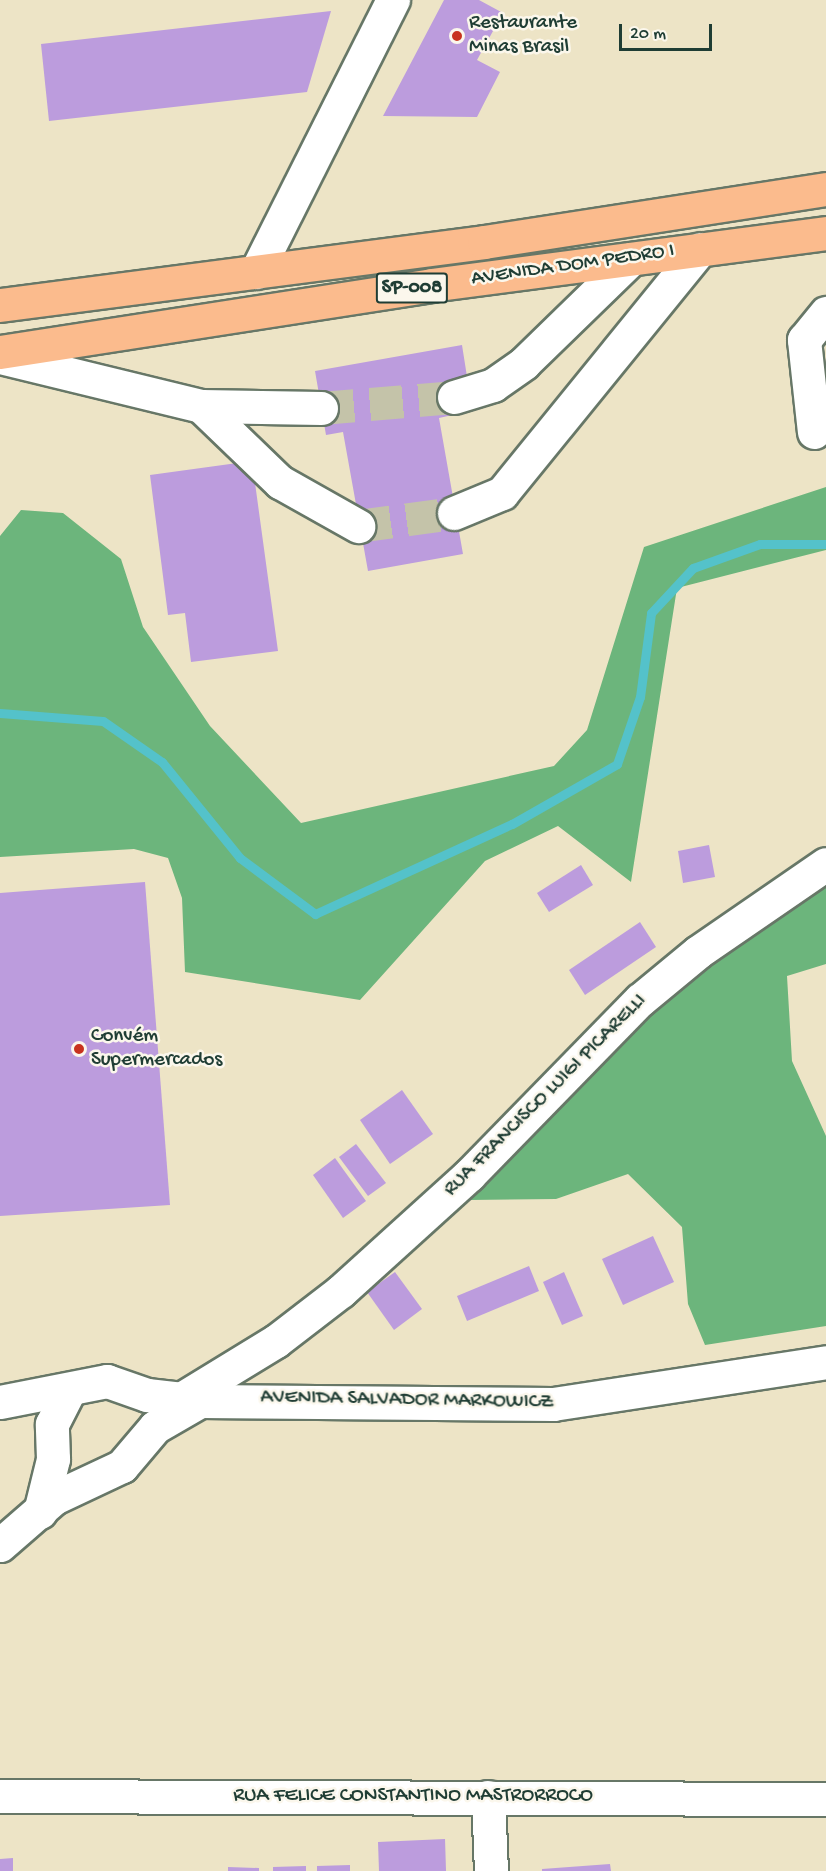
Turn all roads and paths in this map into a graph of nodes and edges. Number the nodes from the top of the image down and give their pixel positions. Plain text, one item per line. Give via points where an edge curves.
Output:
1 (393, 0) edge
2 (826, 189) edge
3 (826, 233) edge
4 (700, 249) junction
5 (631, 259) junction
6 (256, 272) junction
7 (0, 305) edge
8 (826, 313) edge
9 (0, 352) edge
10 (0, 357) edge
11 (454, 397) tunnel mouth
12 (201, 406) junction
13 (321, 408) tunnel mouth
14 (814, 432) dead end
15 (454, 513) tunnel mouth
16 (358, 526) tunnel mouth
17 (826, 864) edge
18 (276, 1341) junction
19 (826, 1362) edge
20 (70, 1389) junction
21 (128, 1389) junction
22 (296, 1398) junction
23 (191, 1400) junction
24 (0, 1402) edge
25 (0, 1409) edge
26 (143, 1439) junction
27 (54, 1440) junction
28 (106, 1473) junction
29 (40, 1512) junction
30 (2, 1540) edge
31 (0, 1796) edge
32 (488, 1797) junction
33 (826, 1799) edge
34 (491, 1871) edge

1 - 6 street
2 - 6 main road, AVENIDA DOM PEDRO I / SP-008
3 - 4 main road, AVENIDA DOM PEDRO I / SP-008
4 - 5 main road, AVENIDA DOM PEDRO I / SP-008
4 - 15 street via 502,493
5 - 9 main road, AVENIDA DOM PEDRO I / SP-008
5 - 11 street via 524,363 493,385
6 - 7 main road, AVENIDA DOM PEDRO I / SP-008
8 - 14 street via 804,340
10 - 12 street
12 - 13 street
12 - 16 street via 280,482
17 - 18 street, RUA FRANCISCO LUIGI PICARELLI via 708,945 640,1000 469,1175
18 - 22 street via 267,1355 268,1372
18 - 23 street, RUA FRANCISCO LUIGI PICARELLI
19 - 22 street, AVENIDA SALVADOR MARKOWICZ via 553,1404
20 - 21 street via 107,1381
20 - 24 street
20 - 27 street via 57,1406
21 - 23 street
21 - 26 street via 141,1406
22 - 23 street, AVENIDA SALVADOR MARKOWICZ
23 - 26 street, RUA FRANCISCO LUIGI PICARELLI
25 - 27 street
26 - 28 street via 122,1466
27 - 28 street via 73,1466
27 - 29 street
28 - 29 street via 70,1488
29 - 30 street
31 - 32 street, RUA FELICE CONSTANTINO MASTRORROCO
32 - 33 street, RUA FELICE CONSTANTINO MASTRORROCO
32 - 34 street

